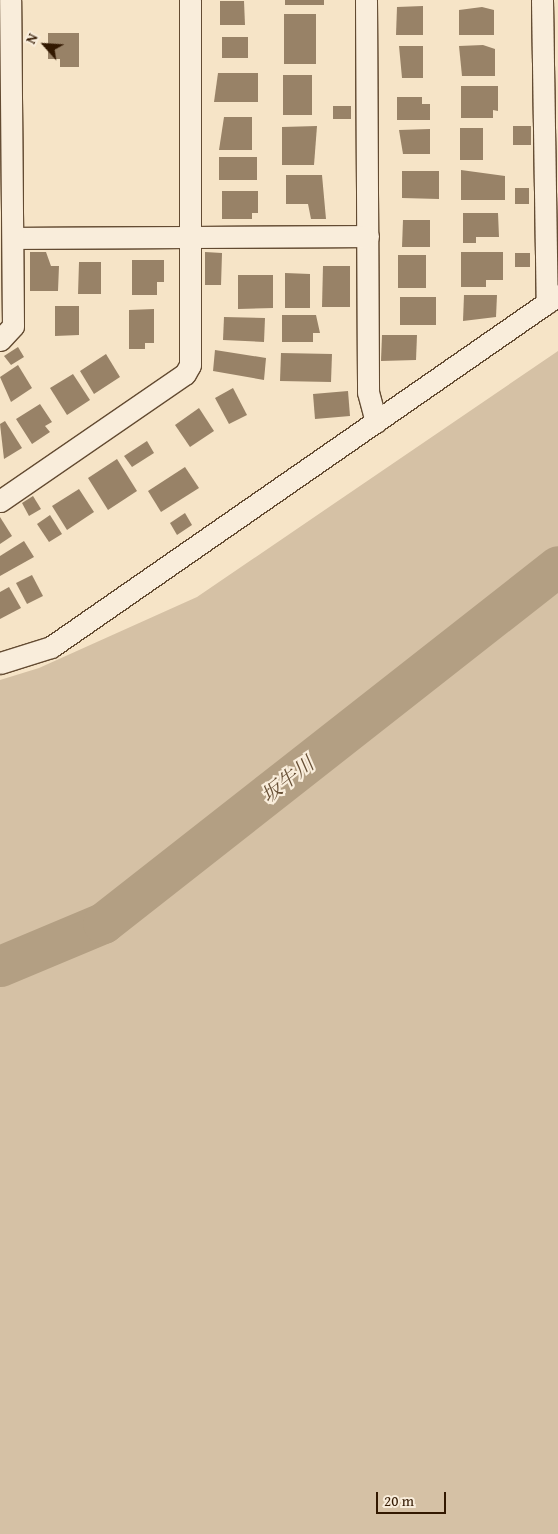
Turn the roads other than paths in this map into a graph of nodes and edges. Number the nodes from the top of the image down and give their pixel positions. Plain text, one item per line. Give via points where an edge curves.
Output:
1 (10, 0) edge
2 (190, 0) edge
3 (366, 0) edge
4 (542, 0) edge
5 (368, 236) junction
6 (190, 237) junction
7 (13, 238) junction
8 (553, 299) edge
9 (0, 340) edge
10 (376, 422) junction
11 (0, 501) edge
12 (0, 663) edge

1 - 7 street
2 - 6 street
3 - 5 street
4 - 8 street
5 - 6 street
5 - 10 street via 368,392
6 - 7 street
6 - 11 street via 190,365 185,374
7 - 9 street via 13,326
8 - 10 street
10 - 12 street via 51,647

